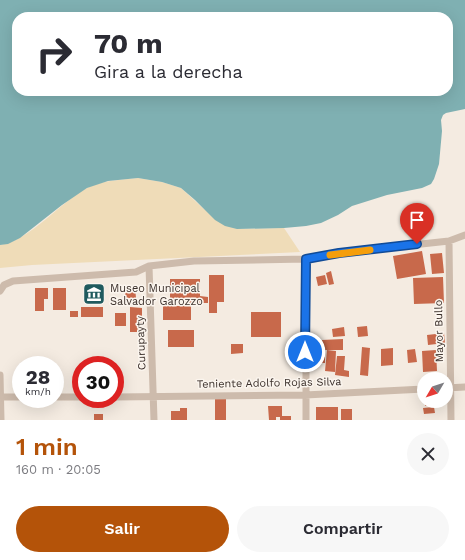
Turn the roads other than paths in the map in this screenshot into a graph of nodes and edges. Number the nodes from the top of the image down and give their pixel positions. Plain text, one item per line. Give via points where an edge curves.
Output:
1 (465, 235) edge
2 (449, 241) junction
3 (306, 259) junction
4 (149, 266) junction
5 (0, 291) edge
6 (448, 372) edge
7 (0, 375) edge
8 (453, 387) edge
9 (465, 387) edge
10 (417, 389) edge
11 (305, 395) junction
12 (0, 397) edge
13 (12, 397) edge
14 (124, 397) edge
15 (154, 397) junction
16 (450, 408) edge
17 (1, 420) edge
18 (154, 420) edge
19 (306, 420) edge
20 (451, 420) edge

1 - 2 street
2 - 3 street
2 - 6 street, Mayor Bullo
3 - 4 street via 194,261
3 - 11 street
4 - 5 street via 136,272 13,281 4,285
4 - 15 street, Curupayty
7 - 12 street
8 - 9 street
10 - 11 street, Teniente Adolfo Rojas Silva
11 - 15 street, Teniente Adolfo Rojas Silva
11 - 19 street
12 - 13 street
12 - 17 street
14 - 15 street, Teniente Adolfo Rojas Silva
15 - 18 street, Curupayty
16 - 20 street, Mayor Bullo

